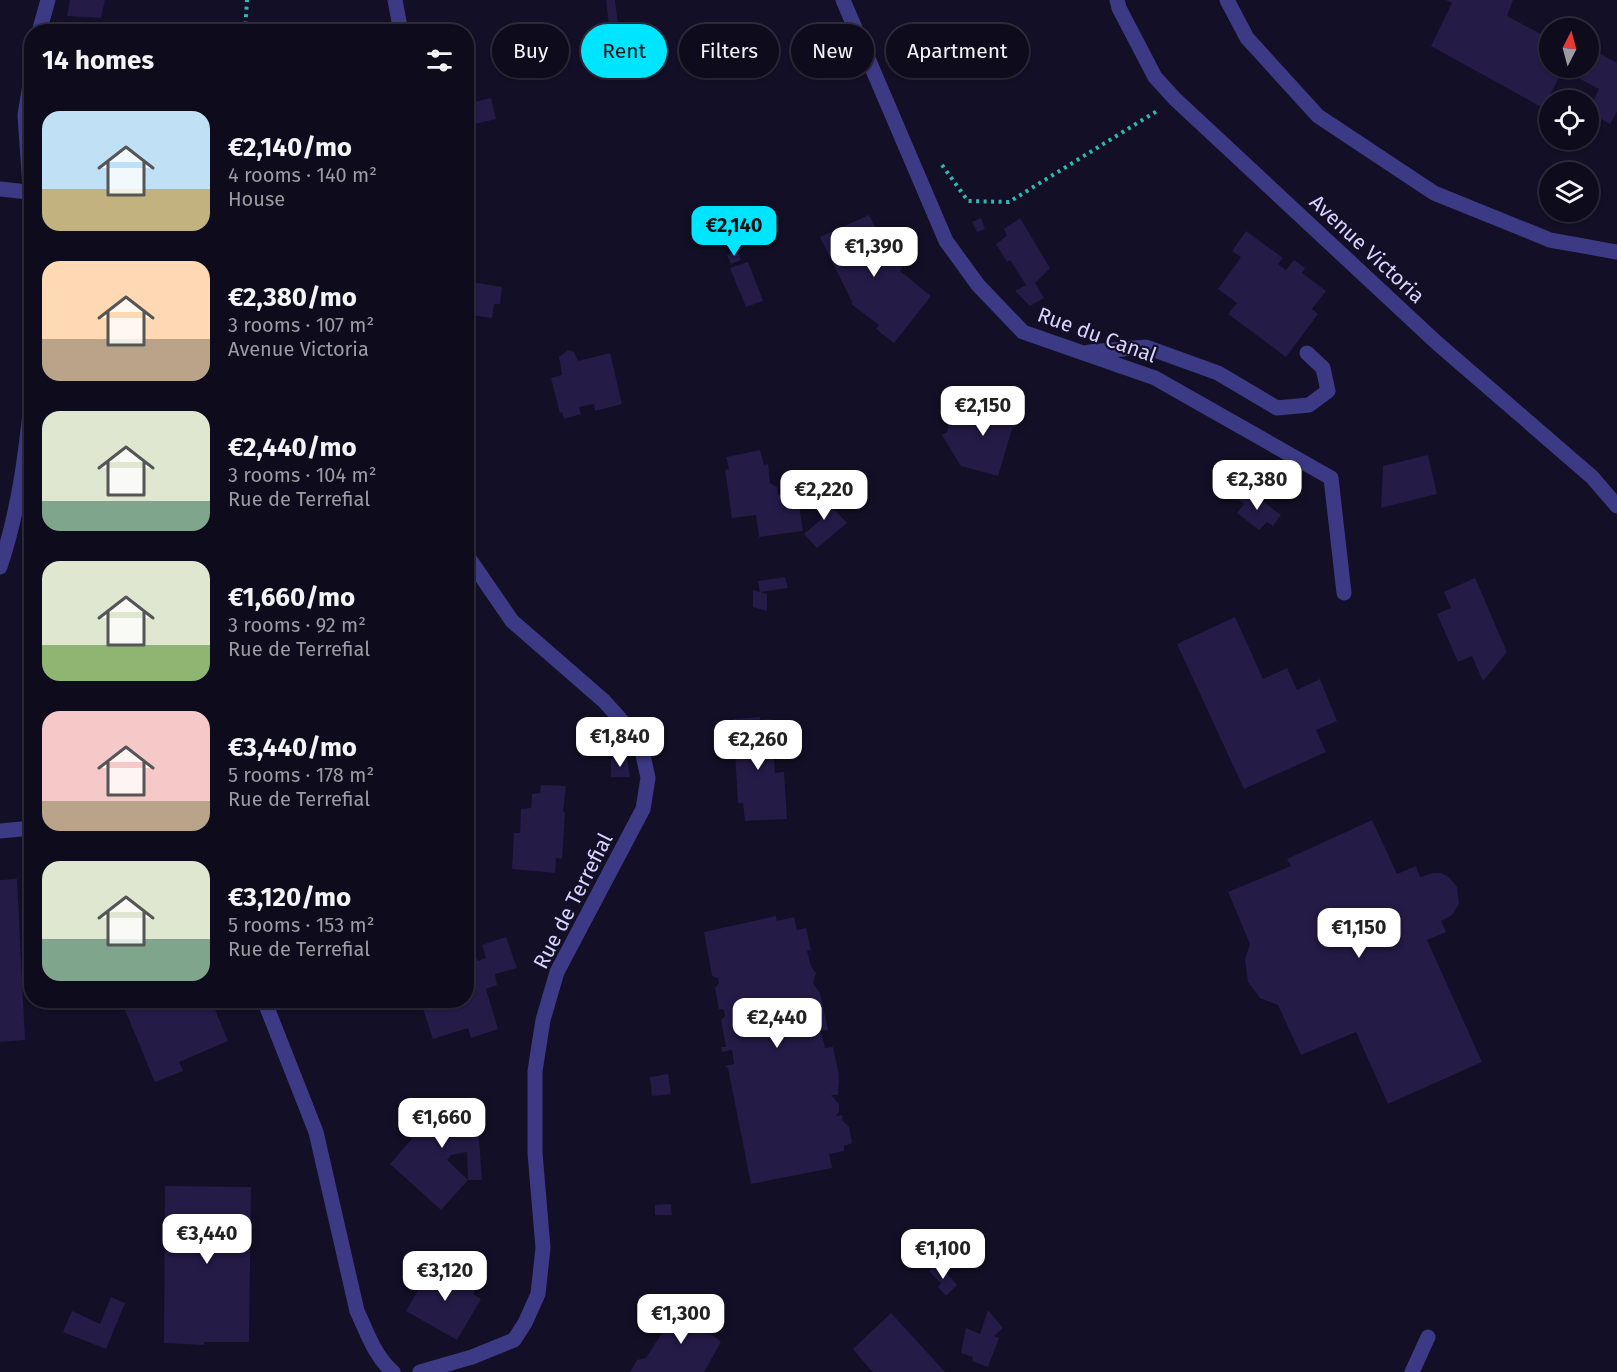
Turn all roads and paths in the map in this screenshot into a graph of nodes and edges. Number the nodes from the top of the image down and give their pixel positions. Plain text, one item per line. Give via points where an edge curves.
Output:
1 (48, 0) edge
2 (247, 0) edge
3 (395, 0) edge
4 (843, 0) edge
5 (1117, 0) edge
6 (1227, 0) edge
7 (41, 24) edge
8 (246, 24) edge
9 (400, 24) edge
10 (1175, 99) junction
11 (918, 178) junction
12 (0, 189) edge
13 (24, 192) edge
14 (1617, 252) edge
15 (1083, 353) junction
16 (1307, 353) dead end
17 (24, 488) edge
18 (1617, 506) edge
19 (474, 566) edge
20 (0, 567) edge
21 (1344, 593) dead end
22 (0, 823) edge
23 (24, 829) edge
24 (7, 831) edge
25 (267, 1008) edge
26 (1428, 1337) dead end
27 (393, 1372) edge
28 (420, 1372) edge
29 (1412, 1372) edge

1 - 7 street
2 - 8 path
3 - 9 street
4 - 11 street, Rue du Canal
5 - 10 street, Avenue Victoria via 1155,77
6 - 14 street via 1247,38 1318,116 1434,193 1550,240
10 - 11 path via 1010,202 968,201 941,164
10 - 18 street, Avenue Victoria via 1437,343 1593,477
11 - 15 street, Rue du Canal via 946,241 978,285 1023,332
12 - 13 street
15 - 16 street via 1146,347 1218,373 1276,408 1309,405 1328,391 1323,368
15 - 21 street, Rue du Canal via 1155,378 1331,478
17 - 20 street
19 - 28 street, Rue de Terrefial via 512,621 604,701 640,741 648,778 643,809 557,972 543,1020 535,1071 535,1153 543,1248 538,1294 514,1340
22 - 24 street
23 - 24 street
25 - 27 street via 316,1132 357,1311 385,1365
26 - 29 street

